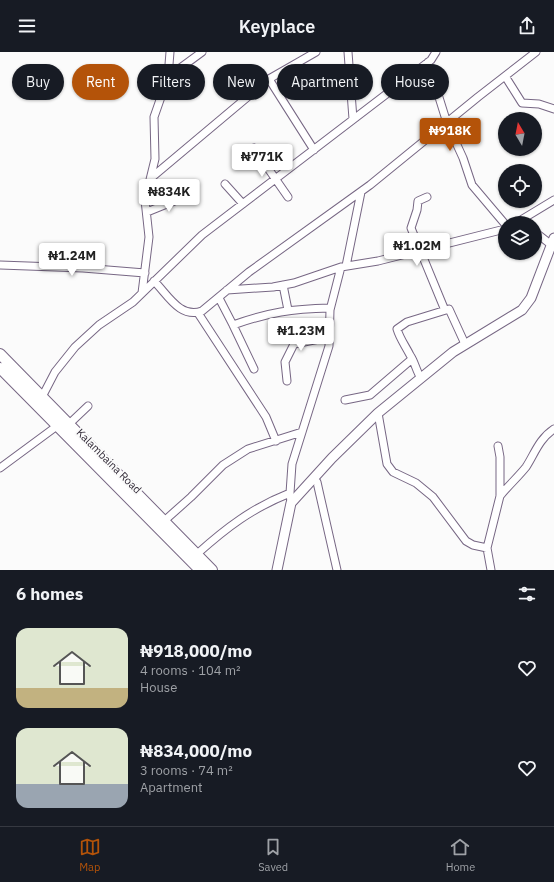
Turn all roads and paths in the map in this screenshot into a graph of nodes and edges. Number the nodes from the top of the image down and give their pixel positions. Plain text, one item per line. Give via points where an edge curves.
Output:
1 (170, 52) edge
2 (202, 52) edge
3 (316, 52) edge
4 (348, 52) edge
5 (436, 52) edge
6 (536, 52) edge
7 (428, 62) junction
8 (169, 64) edge
9 (186, 64) edge
10 (505, 76) junction
11 (270, 79) junction
12 (160, 100) edge
13 (554, 109) edge
14 (353, 119) junction
15 (447, 123) junction
16 (254, 148) dead end
17 (314, 150) junction
18 (150, 178) junction
19 (275, 179) junction
20 (225, 184) dead end
21 (361, 192) junction
22 (184, 197) dead end
23 (288, 197) dead end
24 (427, 197) dead end
25 (554, 200) edge
26 (243, 204) junction
27 (147, 212) junction
28 (498, 216) edge
29 (528, 216) edge
30 (498, 230) edge
31 (542, 237) edge
32 (553, 244) edge
33 (420, 251) junction
34 (0, 265) edge
35 (344, 266) junction
36 (144, 273) junction
37 (154, 281) junction
38 (284, 285) junction
39 (227, 290) junction
40 (142, 293) junction
41 (219, 298) junction
42 (330, 308) junction
43 (288, 310) junction
44 (446, 310) junction
45 (198, 313) junction
46 (233, 325) junction
47 (329, 337) junction
48 (465, 344) junction
49 (0, 354) edge
50 (412, 359) junction
51 (0, 368) edge
52 (254, 369) dead end
53 (421, 378) junction
54 (287, 381) dead end
55 (42, 397) junction
56 (345, 400) dead end
57 (88, 406) dead end
58 (378, 413) junction
59 (63, 424) junction
60 (554, 429) edge
61 (302, 432) junction
62 (276, 441) junction
63 (498, 446) dead end
64 (0, 468) edge
65 (312, 480) junction
66 (290, 493) junction
67 (500, 496) junction
68 (291, 503) junction
69 (163, 522) junction
70 (487, 548) junction
71 (197, 554) junction
72 (200, 570) edge
73 (212, 570) edge
74 (277, 570) edge
75 (337, 570) edge
76 (491, 570) edge

1 - 8 street
2 - 9 street
3 - 11 street
4 - 14 street
5 - 7 street
6 - 10 street
7 - 14 street
7 - 15 street
10 - 13 street via 522,103 539,104
10 - 15 street
11 - 17 street
11 - 18 street
12 - 18 street via 154,117 154,159
14 - 17 street
15 - 21 street
15 - 28 street via 472,186
16 - 19 street
17 - 19 street
18 - 27 street via 145,200
19 - 23 street
19 - 26 street
20 - 26 street
21 - 35 street
21 - 39 street
22 - 27 street
24 - 33 street via 418,201 411,228
25 - 29 street
26 - 37 street via 202,235
27 - 36 street via 149,237
30 - 33 street
31 - 32 street
32 - 48 street via 531,298 522,310
33 - 35 street
33 - 44 street
34 - 36 street
35 - 38 street
35 - 42 street
36 - 40 street
37 - 40 street
37 - 45 street via 182,310
38 - 39 street
38 - 43 street
39 - 41 street
40 - 55 street via 125,309 75,346 55,372
41 - 45 street
41 - 46 street
42 - 43 street
42 - 47 street
43 - 46 street
44 - 48 street via 450,309
44 - 50 street via 407,322 397,329
45 - 62 street via 266,417
46 - 52 street
47 - 54 street via 294,344 285,362
47 - 61 street via 321,374
48 - 53 street
49 - 55 main road
50 - 53 street
50 - 56 street via 370,395
51 - 59 main road, Kalambaina Road
53 - 58 street
55 - 59 main road
57 - 59 street
58 - 65 street
58 - 70 street via 387,464 393,472 416,483 433,497 466,541
59 - 64 street
59 - 69 main road
59 - 72 main road, Kalambaina Road
60 - 67 street via 546,434 525,468
61 - 62 street
61 - 66 street via 292,464
62 - 69 street via 248,449 223,465
63 - 67 street
65 - 68 street
65 - 75 street via 317,482 320,491
66 - 68 street
66 - 71 street via 266,503 228,527
67 - 70 street
68 - 74 street
69 - 71 main road
70 - 76 street
71 - 73 main road

